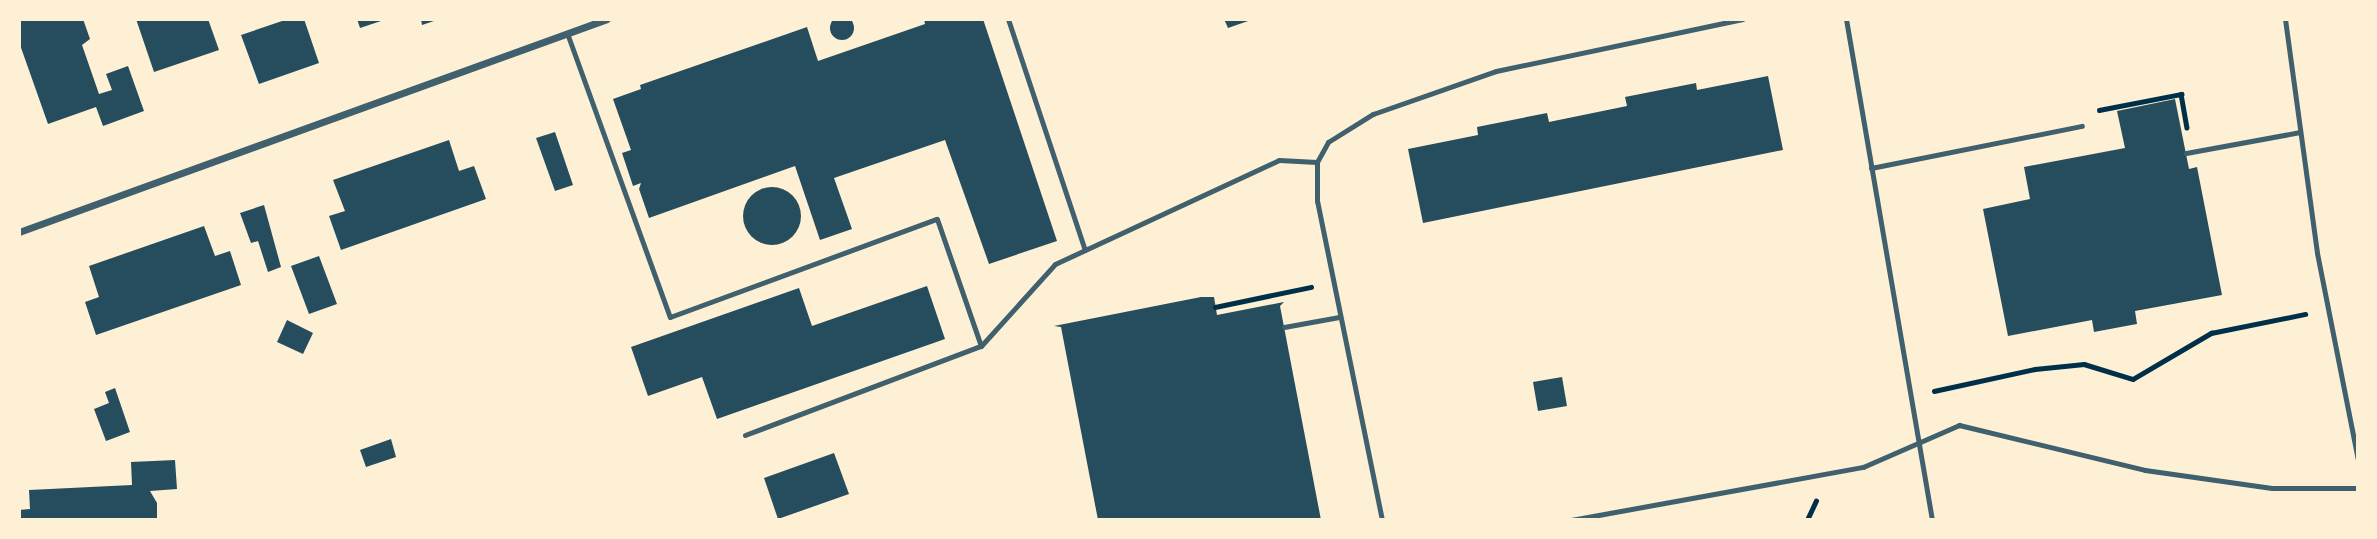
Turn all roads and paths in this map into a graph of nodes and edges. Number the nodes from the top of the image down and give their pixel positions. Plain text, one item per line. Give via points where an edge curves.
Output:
1 (606, 19) edge
2 (1008, 19) edge
3 (1743, 19) edge
4 (1846, 19) edge
5 (2286, 19) edge
6 (568, 33) junction
7 (2082, 126) joint
8 (2300, 132) junction
9 (2189, 153) joint
10 (1317, 162) junction
11 (1871, 168) junction
12 (19, 232) edge
13 (1085, 250) junction
14 (1333, 283) junction
15 (1215, 307) dead end
16 (2328, 309) junction
17 (1339, 317) junction
18 (1284, 327) dead end
19 (981, 346) junction
20 (1909, 396) junction
21 (745, 435) dead end
22 (1918, 442) junction
23 (2358, 460) edge
24 (2358, 488) edge
25 (1382, 520) edge
26 (1571, 520) edge
27 (1932, 520) edge

1 - 6 street
2 - 13 lane
3 - 10 lane via 1496,71 1426,92 1373,114 1328,142
4 - 11 lane
5 - 8 lane
6 - 12 street
6 - 19 lane via 670,317 937,219
7 - 9 path via 2095,111 2181,94
7 - 11 lane
8 - 9 lane
8 - 16 lane
10 - 13 lane via 1279,160
10 - 14 lane via 1317,201
11 - 20 lane
13 - 19 lane via 1055,264
14 - 15 path
14 - 17 lane
16 - 20 path via 2211,333 2133,379 2084,364 2035,369
16 - 23 lane
17 - 18 lane
17 - 25 lane
19 - 21 lane
20 - 22 lane
22 - 24 lane via 1959,425 2145,470 2273,488
22 - 26 lane via 1863,467
22 - 27 lane

